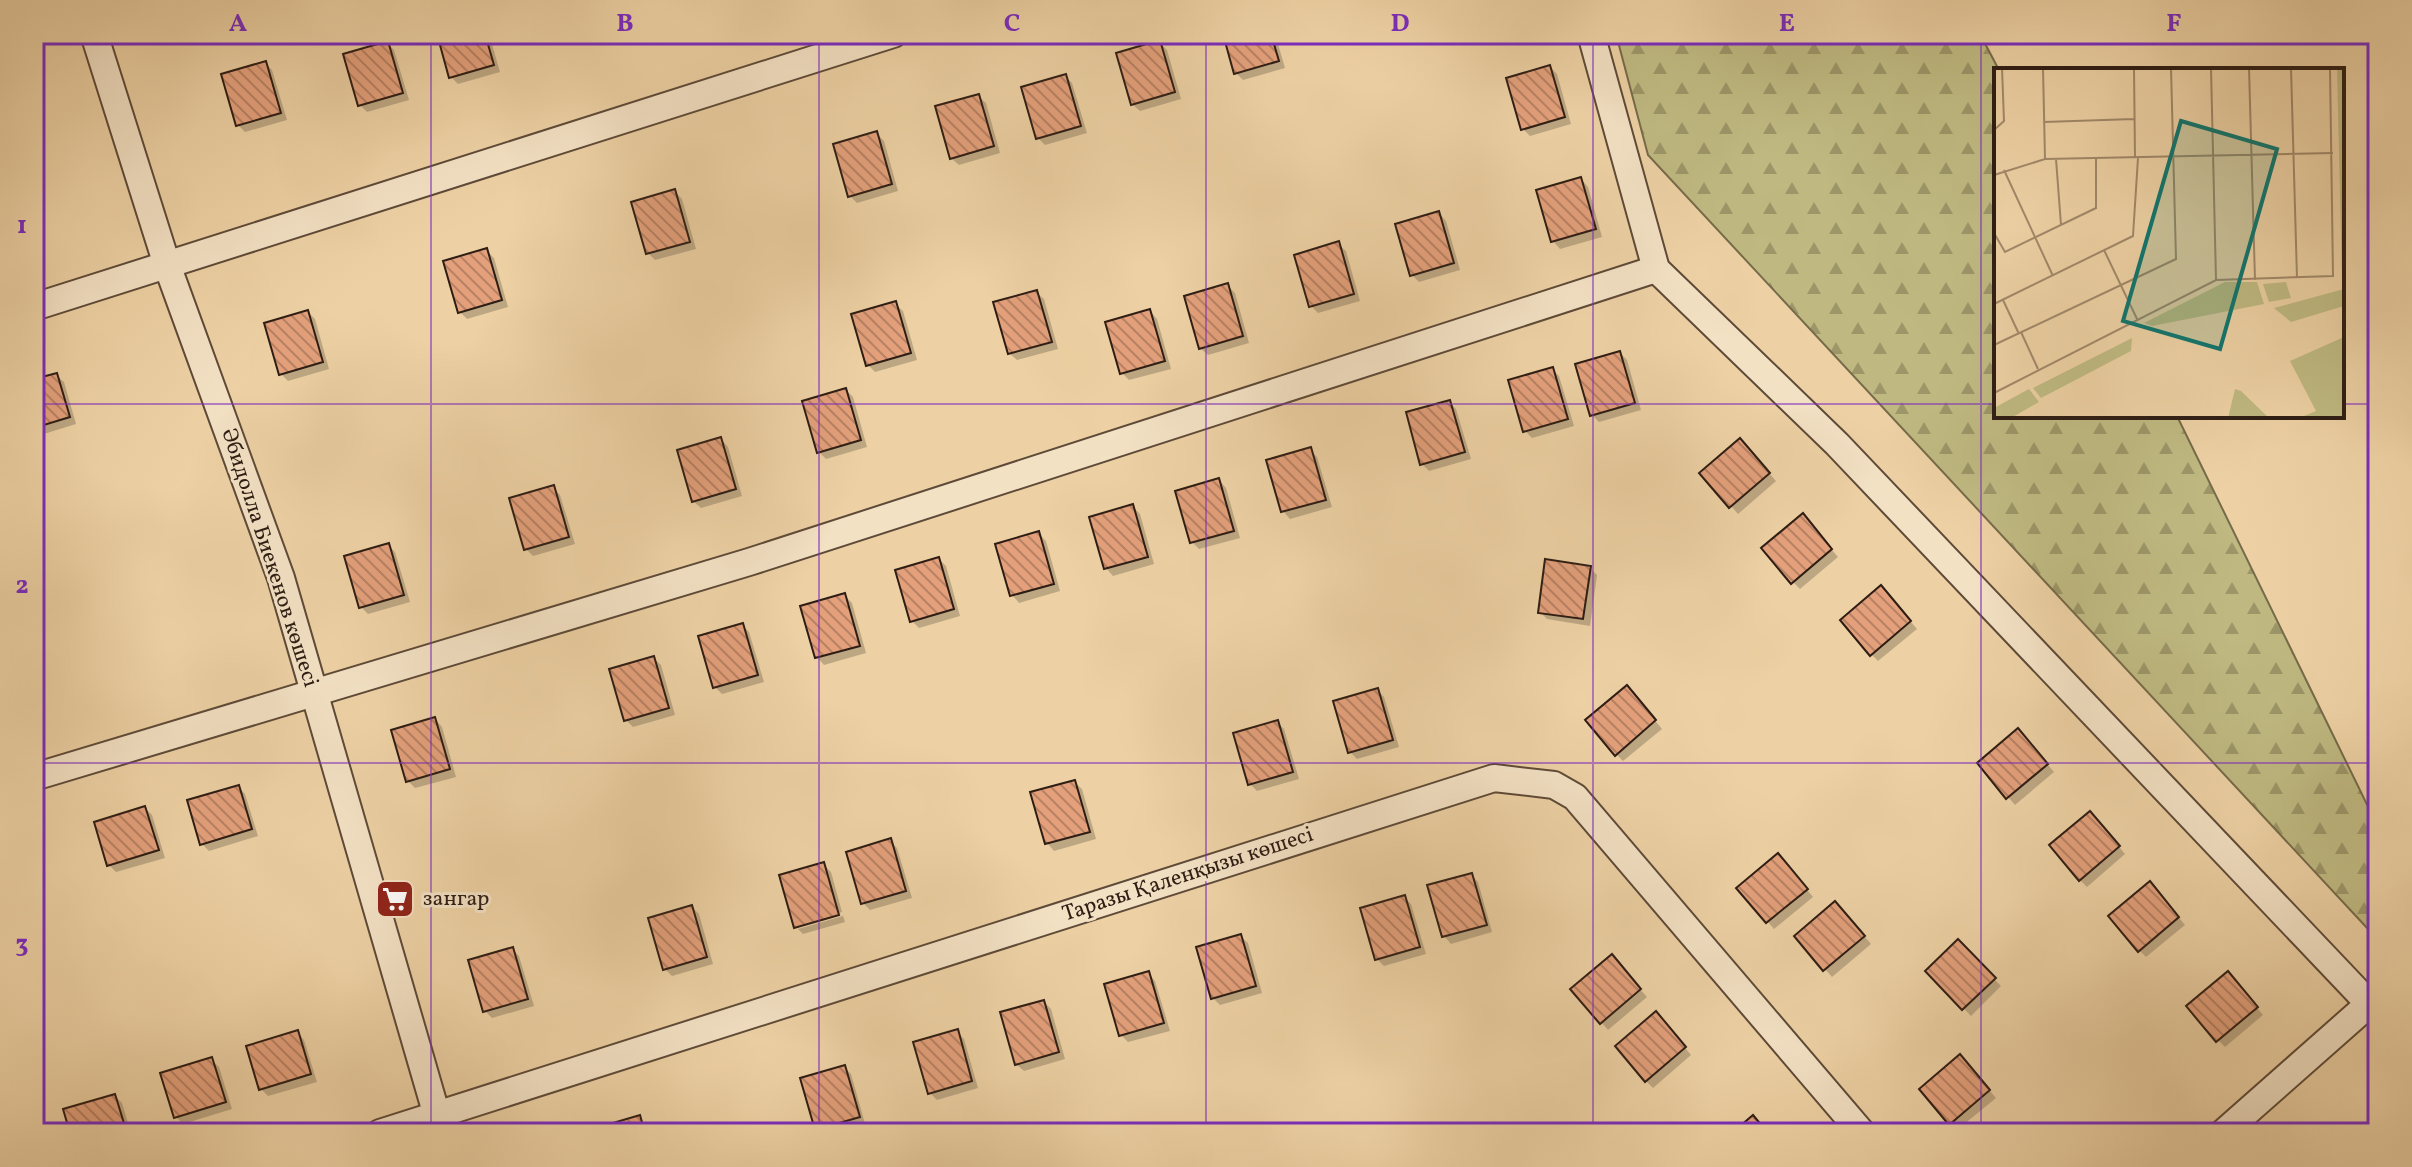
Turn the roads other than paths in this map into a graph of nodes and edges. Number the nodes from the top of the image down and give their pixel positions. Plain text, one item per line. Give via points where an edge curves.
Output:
1 (94, 34) edge
2 (893, 34) edge
3 (1591, 34) edge
4 (167, 265) junction
5 (1656, 269) junction
6 (34, 307) edge
7 (314, 690) junction
8 (34, 777) edge
9 (2374, 1008) edge
10 (440, 1124) edge
11 (380, 1133) edge
12 (1862, 1133) edge
13 (2223, 1133) edge

1 - 4 street, Әбидолла Биекенов көшесі
2 - 4 street
3 - 5 street
4 - 6 street
4 - 7 street, Әбидолла Биекенов көшесі via 281,578
5 - 7 street via 749,562
5 - 9 street via 1837,444
7 - 8 street
7 - 10 street, Әбидолла Биекенов көшесі
9 - 13 street
10 - 11 street, Таразы Қаленқызы көшесі
10 - 12 street, Таразы Қаленқызы көшесі via 1494,778 1554,785 1575,797

